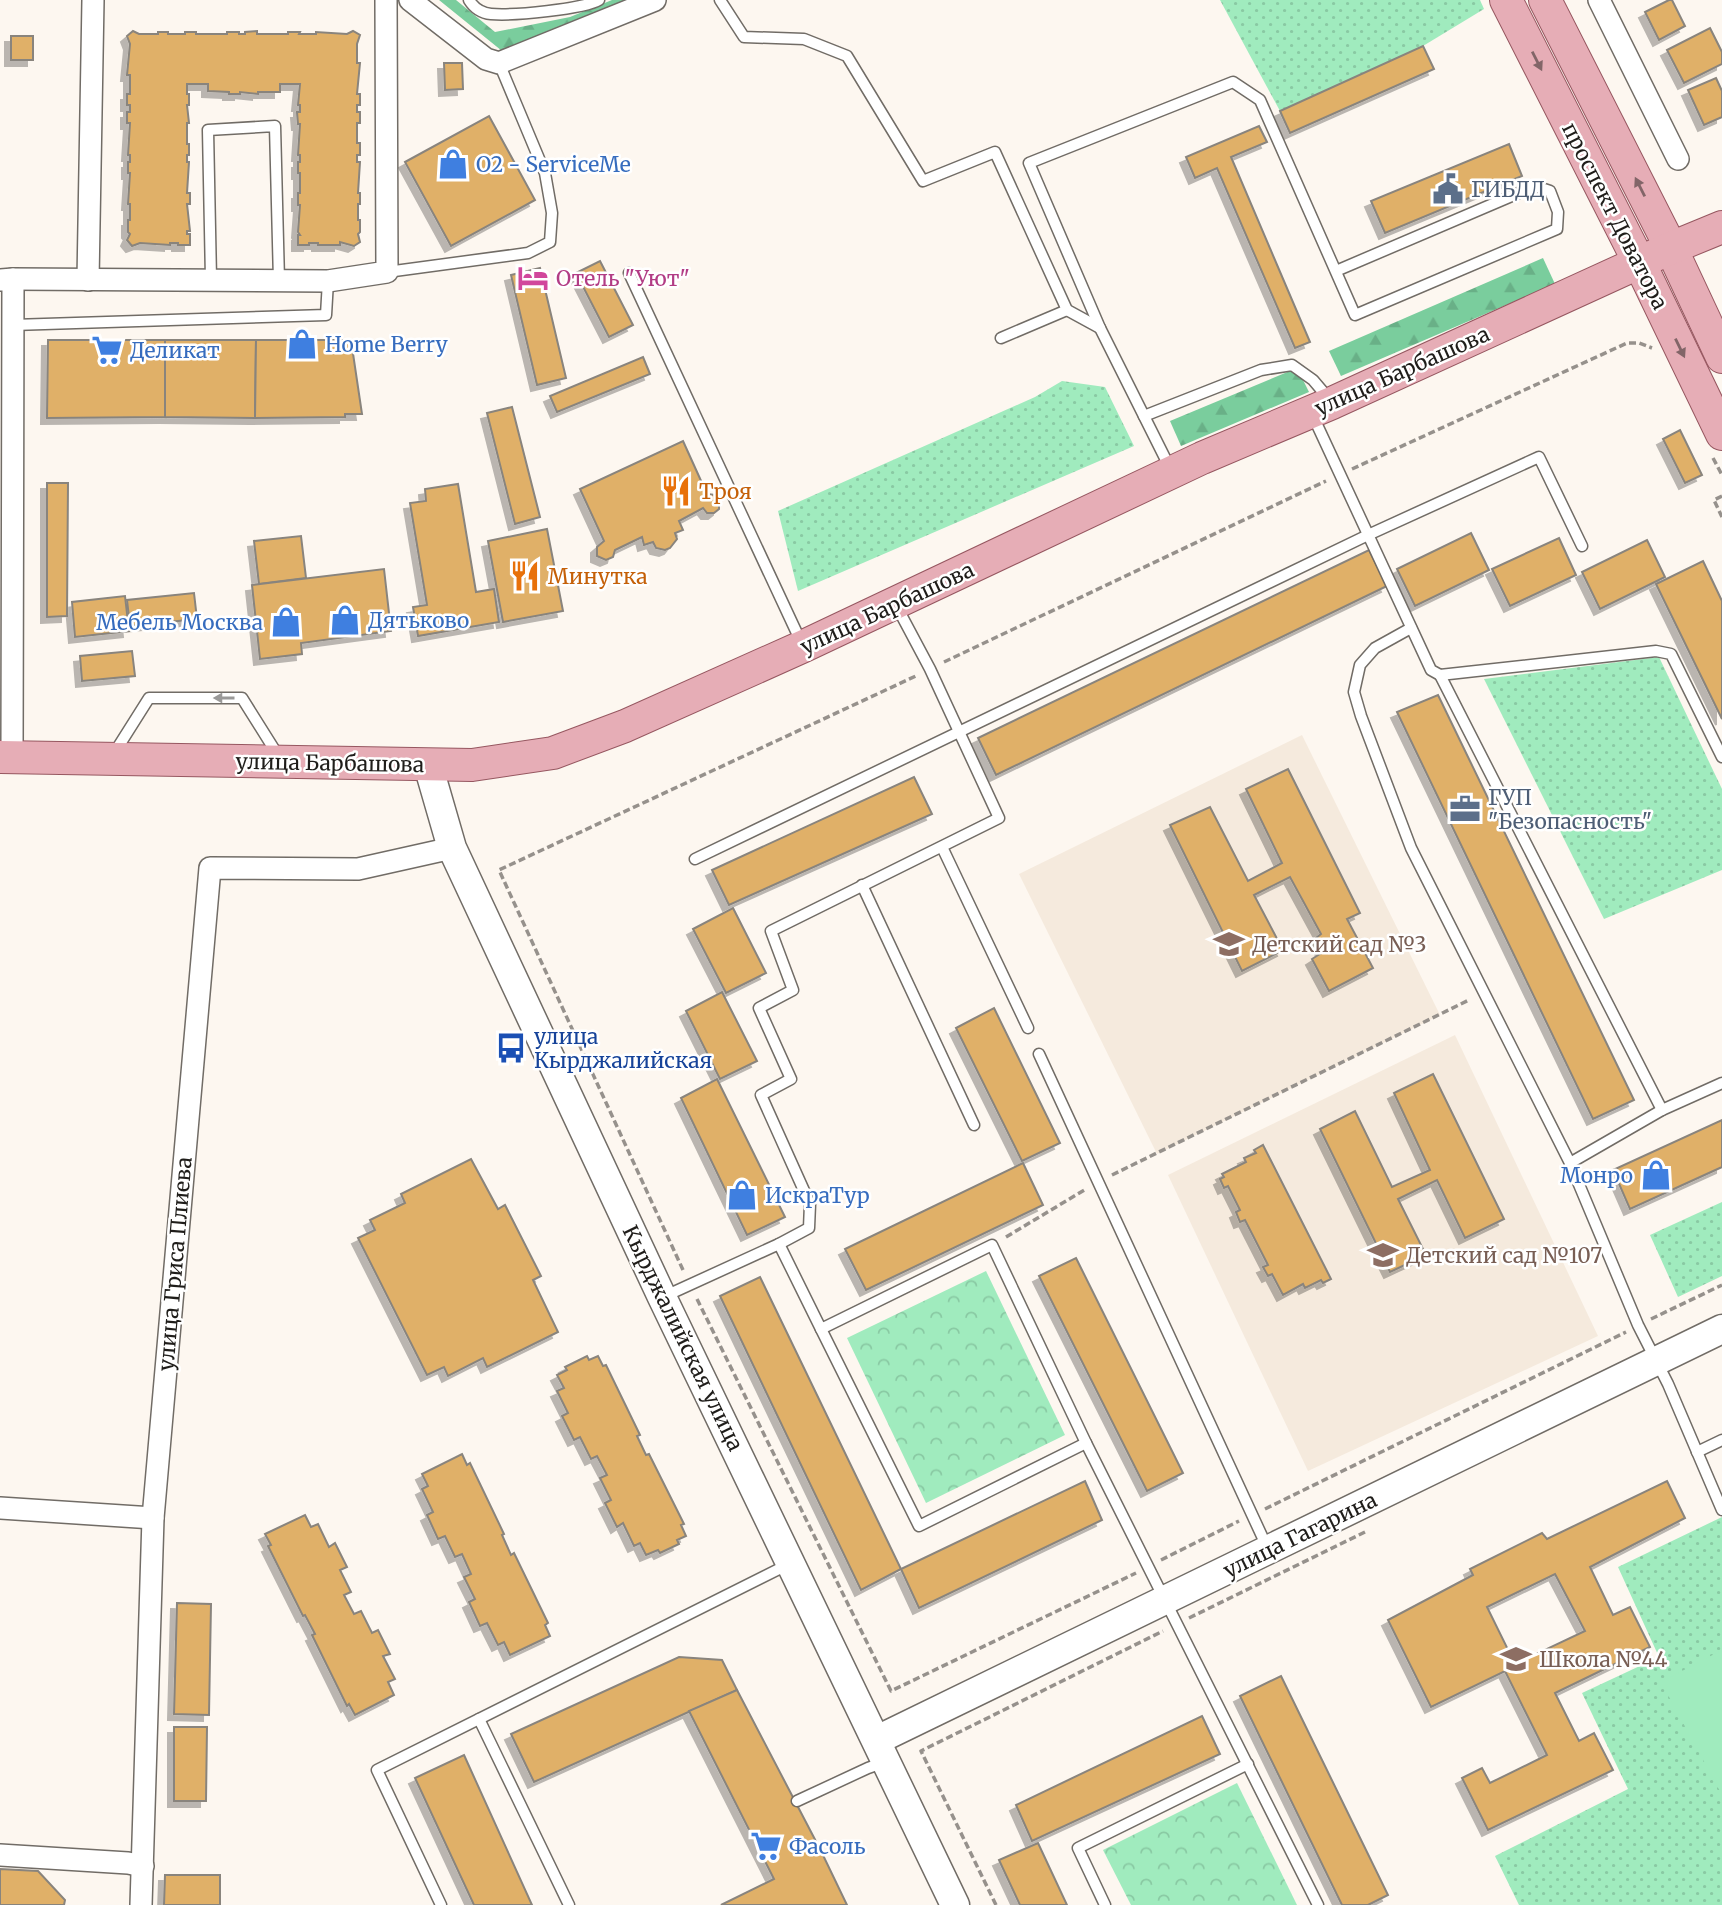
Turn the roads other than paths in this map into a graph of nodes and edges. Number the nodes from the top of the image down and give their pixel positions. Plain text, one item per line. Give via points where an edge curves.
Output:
1 (93, 0) edge
2 (386, 0) edge
3 (410, 0) edge
4 (469, 0) edge
5 (599, 0) edge
6 (655, 0) edge
7 (720, 0) edge
8 (1506, 0) edge
9 (1545, 0) edge
10 (1599, 0) edge
11 (499, 63) junction
12 (1678, 159) dead end
13 (1722, 227) edge
14 (1671, 248) junction
15 (1640, 264) junction
16 (1336, 271) junction
17 (387, 272) junction
18 (629, 273) dead end
19 (6, 279) edge
20 (211, 279) junction
21 (88, 280) junction
22 (279, 281) junction
23 (328, 281) junction
24 (1067, 310) junction
25 (13, 325) junction
26 (1100, 328) junction
27 (1001, 338) dead end
28 (1722, 357) edge
29 (1321, 407) junction
30 (1144, 416) junction
31 (1722, 434) edge
32 (1172, 473) junction
33 (1368, 535) junction
34 (1582, 546) dead end
35 (896, 604) junction
36 (1410, 628) junction
37 (804, 646) junction
38 (1440, 675) junction
39 (958, 732) junction
40 (6, 757) edge
41 (111, 757) junction
42 (1722, 757) edge
43 (282, 762) junction
44 (428, 765) junction
45 (942, 846) junction
46 (452, 848) junction
47 (695, 859) dead end
48 (862, 885) junction
49 (1028, 1028) dead end
50 (1039, 1054) dead end
51 (1722, 1083) edge
52 (1662, 1110) junction
53 (974, 1125) dead end
54 (1570, 1163) junction
55 (779, 1244) junction
56 (662, 1297) junction
57 (821, 1329) junction
58 (1722, 1329) edge
59 (1656, 1361) junction
60 (1722, 1440) edge
61 (1086, 1443) junction
62 (1697, 1452) junction
63 (0, 1508) edge
64 (1722, 1510) edge
65 (153, 1518) junction
66 (1268, 1550) junction
67 (791, 1562) junction
68 (1172, 1612) junction
69 (479, 1719) junction
70 (882, 1751) junction
71 (1248, 1764) junction
72 (797, 1801) dead end
73 (0, 1855) edge
74 (143, 1866) junction
75 (141, 1905) edge
76 (441, 1905) edge
77 (569, 1905) edge
78 (955, 1905) edge
79 (1105, 1905) edge
80 (1318, 1905) edge

1 - 21 street
2 - 17 street
3 - 11 street via 486,60
4 - 5 lane via 490,14 542,12
6 - 11 street
7 - 24 lane via 744,37 804,39 847,56 923,181 995,152
8 -> 15 main road, проспект Доватора
14 -> 9 main road, проспект Доватора
10 - 12 street
11 - 17 lane via 545,173 552,213 550,242 528,253
13 - 14 main road, улица Барбашова
14 - 15 main road, улица Барбашова
14 - 28 main road, проспект Доватора
15 - 29 main road, улица Барбашова
15 -> 31 main road, проспект Доватора
16 - 16 lane via 1355,315 1557,229 1558,212 1550,191 1535,186
16 - 26 lane via 1260,100 1233,82 1029,163
17 - 23 street
18 - 37 lane
19 - 21 street
19 - 25 street
20 - 21 street
20 - 22 street
20 - 22 lane via 208,130 275,127
22 - 23 street
23 - 25 lane via 326,315
24 - 26 lane
24 - 27 lane
25 - 40 street
26 - 30 lane
29 - 30 lane via 1313,380 1292,365 1261,370
29 - 32 main road, улица Барбашова
29 - 33 lane
30 - 32 lane
32 - 35 main road, улица Барбашова
33 - 34 lane via 1539,457
33 - 36 lane
33 - 39 lane
35 - 37 main road, улица Барбашова
35 - 39 lane
36 - 38 lane via 1431,670
36 - 54 lane via 1375,648 1360,666 1354,692 1410,848
37 - 44 main road, улица Барбашова via 553,753 472,765
38 - 42 lane via 1671,653
38 - 52 lane
39 - 45 lane via 999,818
39 - 47 lane
40 - 41 main road, улица Барбашова
41 - 43 main road, улица Барбашова
43 -> 41 lane via 242,698 149,698
43 - 44 main road, улица Барбашова
44 - 46 street, Кырджалийская улица
45 - 48 lane
45 - 49 lane
46 - 56 street, Кырджалийская улица
46 - 65 street, улица Гриса Плиева via 358,869 210,867
48 - 53 lane
48 - 55 lane via 771,931 793,990 759,1008 791,1079 761,1095 810,1204 809,1228
50 - 66 lane
51 - 52 lane
52 - 54 lane
54 - 59 lane
55 - 56 lane
55 - 57 lane
56 - 67 street, Кырджалийская улица
57 - 61 lane via 919,1526
57 - 61 lane via 992,1245
58 - 59 street, улица Гагарина
59 - 62 lane
59 - 66 street, улица Гагарина
60 - 62 lane
61 - 68 lane
62 - 64 lane
63 - 65 street
65 - 74 street, улица Гриса Плиева
66 - 68 street, улица Гагарина
67 - 69 lane
67 - 70 street, Кырджалийская улица
68 - 70 street, улица Гагарина
68 - 71 lane
69 - 76 lane via 377,1770
69 - 77 lane
70 - 72 lane via 868,1768
70 - 78 street, Кырджалийская улица
71 - 79 lane via 1078,1848
71 - 80 lane
73 - 74 street
74 - 75 street, улица Гриса Плиева

